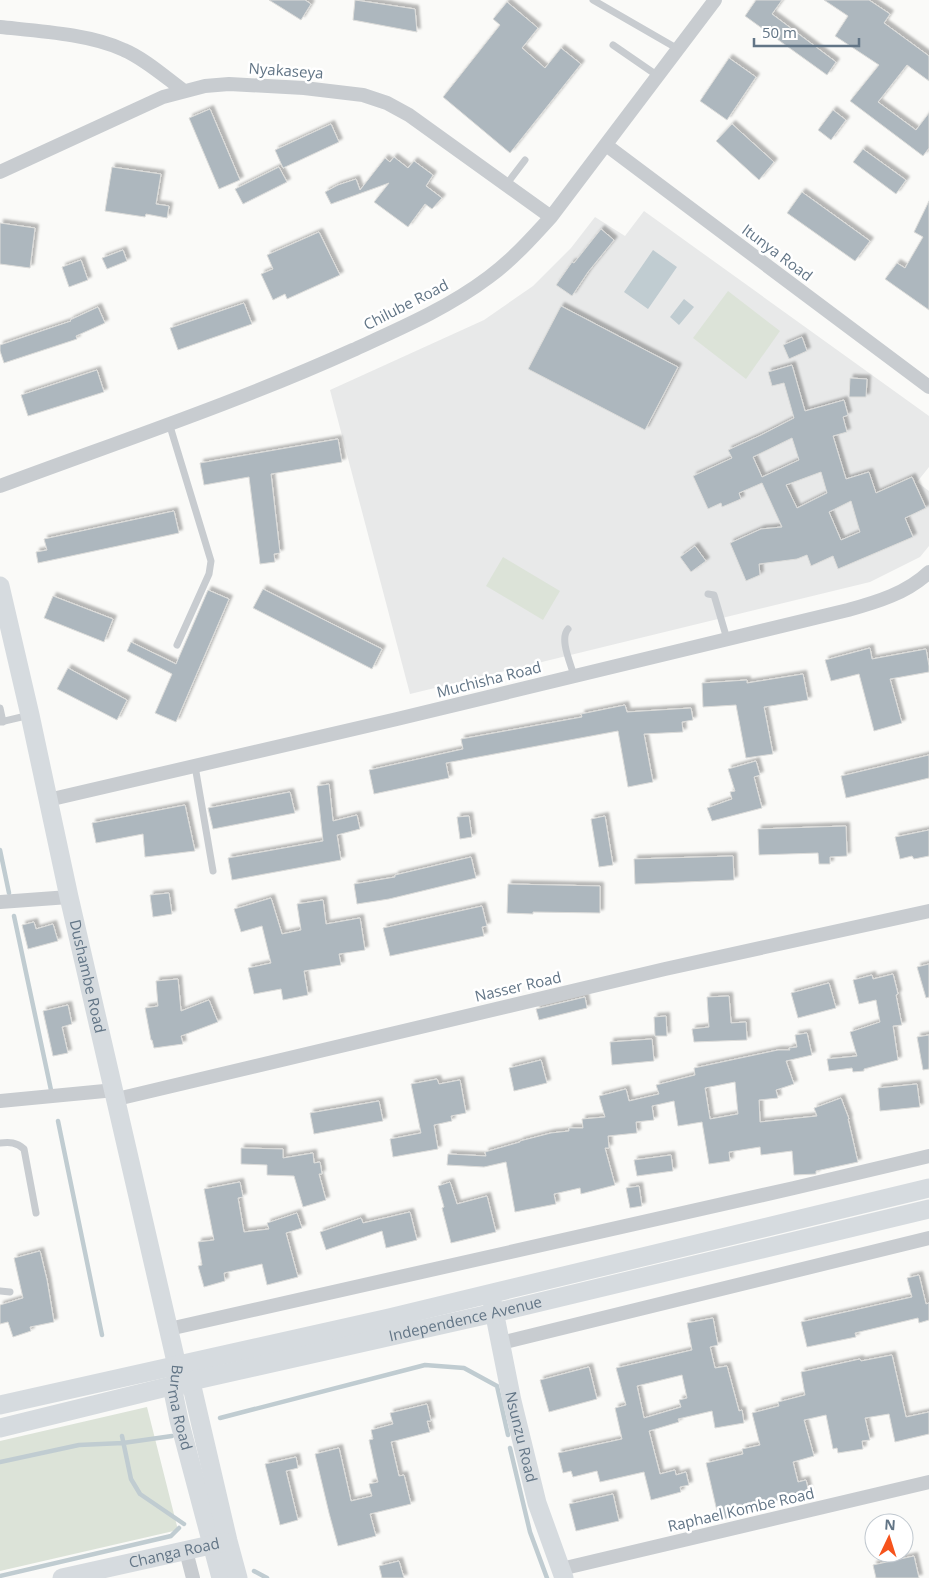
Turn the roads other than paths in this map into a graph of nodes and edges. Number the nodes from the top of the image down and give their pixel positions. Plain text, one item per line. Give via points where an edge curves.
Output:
1 (593, 0) edge
2 (715, 0) edge
3 (0, 27) edge
4 (613, 45) dead end
5 (678, 49) junction
6 (658, 76) junction
7 (184, 91) junction
8 (606, 145) junction
9 (525, 160) dead end
10 (0, 172) edge
11 (506, 184) junction
12 (551, 217) junction
13 (929, 387) edge
14 (169, 423) junction
15 (0, 486) edge
16 (929, 572) edge
17 (0, 586) edge
18 (708, 594) dead end
19 (568, 629) dead end
20 (727, 639) junction
21 (177, 645) dead end
22 (574, 676) junction
23 (0, 708) edge
24 (30, 715) junction
25 (1, 722) edge
26 (195, 766) junction
27 (48, 800) junction
28 (214, 871) dead end
29 (69, 896) junction
30 (0, 902) edge
31 (929, 911) edge
32 (116, 1095) junction
33 (0, 1101) edge
34 (0, 1143) edge
35 (929, 1156) edge
36 (929, 1188) edge
37 (929, 1209) edge
38 (36, 1213) dead end
39 (929, 1238) edge
40 (0, 1291) edge
41 (10, 1292) dead end
42 (491, 1292) junction
43 (494, 1313) junction
44 (169, 1329) junction
45 (500, 1343) junction
46 (177, 1366) junction
47 (182, 1384) junction
48 (0, 1405) edge
49 (0, 1428) edge
50 (929, 1482) edge
51 (220, 1543) junction
52 (186, 1551) junction
53 (562, 1574) edge
54 (83, 1576) edge
55 (62, 1578) edge
56 (193, 1578) edge
57 (221, 1578) edge
58 (238, 1578) edge

1 - 5 lane
2 - 5 street, Chilube Road
3 - 7 street via 103,42 124,50
4 - 6 lane
5 - 6 street, Chilube Road
6 - 8 street, Chilube Road
7 - 10 street, Nyakaseya via 163,97
7 - 11 street, Nyakaseya via 229,84 364,95 409,115
8 - 12 street, Chilube Road
8 - 13 street, Itunya Road
9 - 11 lane
11 - 12 street, Nyakaseya
12 - 14 street, Chilube Road via 489,277 444,306 264,388
14 - 15 street, Chilube Road
14 - 21 lane via 211,561 209,574
16 - 20 street, Muchisha Road via 908,588 871,604
17 - 24 main road, Dushambe Road
18 - 20 lane via 714,595
19 - 22 lane via 564,642
20 - 22 street, Muchisha Road
22 - 26 street, Muchisha Road
23 - 25 lane
24 - 25 lane
24 - 27 main road, Dushambe Road
26 - 27 street, Muchisha Road
26 - 28 lane
27 - 29 main road, Dushambe Road
29 - 30 street
29 - 32 main road, Dushambe Road
31 - 32 street, Nasser Road
32 - 33 street, Nasser Road
32 - 44 main road, Dushambe Road
34 - 38 lane via 18,1144 24,1149
35 - 44 street
36 - 42 main road, Independence Avenue
37 - 43 main road, Independence Avenue
39 - 45 street
40 - 41 lane
42 - 43 main road, Nsunzu Road
42 - 46 main road, Independence Avenue
43 - 45 main road, Nsunzu Road
43 - 47 main road, Independence Avenue
44 - 46 main road, Dushambe Road
45 - 53 main road, Nsunzu Road via 537,1503
46 - 47 main road, Burma Road
46 - 48 main road, Independence Avenue
47 - 49 main road, Independence Avenue
47 - 51 main road, Burma Road via 174,1396 179,1420
50 - 53 street, Raphael Kombe Road
51 - 52 main road, Changa Road
51 - 57 main road, Burma Road
51 - 58 main road, Burma Road
52 - 54 main road, Changa Road
52 - 56 street
54 - 55 main road, Changa Road

